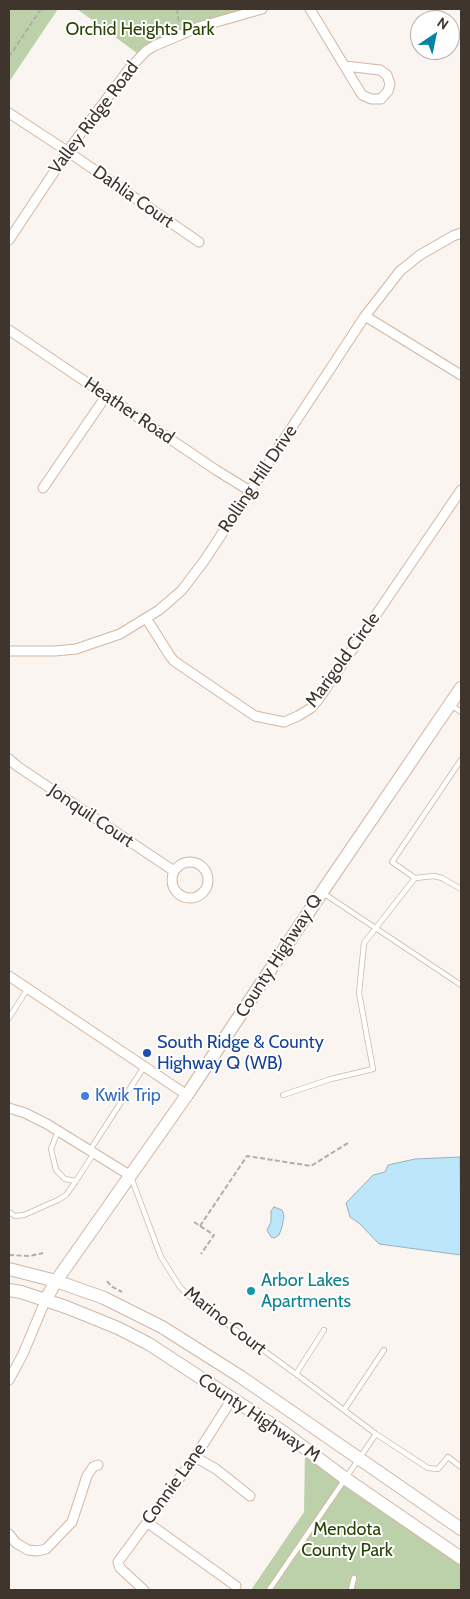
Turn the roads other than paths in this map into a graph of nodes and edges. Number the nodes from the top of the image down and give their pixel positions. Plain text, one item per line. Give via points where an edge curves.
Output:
1 (262, 9) edge
2 (310, 9) edge
3 (345, 66) junction
4 (9, 113) edge
5 (68, 152) junction
6 (461, 233) edge
7 (9, 240) edge
8 (199, 242) dead end
9 (365, 316) junction
10 (9, 330) edge
11 (461, 375) edge
12 (106, 396) junction
13 (42, 488) dead end
14 (461, 490) edge
15 (250, 491) junction
16 (146, 618) junction
17 (9, 651) edge
18 (461, 688) edge
19 (450, 704) junction
20 (461, 712) edge
21 (9, 759) edge
22 (461, 760) edge
23 (174, 871) junction
24 (415, 878) junction
25 (461, 889) edge
26 (322, 892) junction
27 (377, 928) junction
28 (9, 976) edge
29 (461, 985) edge
30 (28, 988) junction
31 (9, 1018) edge
32 (144, 1067) junction
33 (187, 1095) junction
34 (283, 1095) dead end
35 (9, 1108) edge
36 (58, 1130) junction
37 (92, 1151) junction
38 (130, 1176) junction
39 (76, 1181) junction
40 (9, 1212) edge
41 (9, 1269) edge
42 (56, 1281) junction
43 (9, 1290) edge
44 (46, 1300) junction
45 (324, 1330) dead end
46 (384, 1350) dead end
47 (296, 1374) junction
48 (9, 1380) edge
49 (232, 1399) junction
50 (344, 1410) junction
51 (376, 1434) junction
52 (195, 1457) junction
53 (359, 1459) junction
54 (98, 1465) dead end
55 (461, 1467) edge
56 (346, 1479) junction
57 (250, 1496) dead end
58 (148, 1523) junction
59 (461, 1529) edge
60 (9, 1534) edge
61 (461, 1558) edge
62 (354, 1578) dead end
63 (236, 1586) dead end
64 (144, 1590) edge
65 (269, 1590) edge
66 (351, 1590) edge

1 - 5 street, Valley Ridge Road via 199,27 154,46 129,68
2 - 3 street
3 - 3 street via 380,70 387,75 388,91 381,99 362,95
4 - 5 street, Dahlia Court
5 - 7 street, Valley Ridge Road
5 - 8 street, Dahlia Court
6 - 9 street, Rolling Hill Drive via 405,265
9 - 11 street
9 - 15 street, Rolling Hill Drive
10 - 12 street, Heather Road
12 - 13 street
12 - 15 street, Heather Road
14 - 16 street, Marigold Circle via 318,700 311,708 284,722 255,716 174,661
15 - 16 street, Rolling Hill Drive via 182,590
16 - 17 street, Rolling Hill Drive via 120,634 76,649
18 - 19 main road, County Highway Q
19 - 20 lane
19 - 26 main road, County Highway Q
21 - 23 street, Jonquil Court
22 - 24 lane via 392,862
23 - 23 street via 172,884 179,894 196,897 205,889 206,872 198,864 186,862
24 - 25 lane via 434,876
24 - 27 lane
26 - 27 lane
26 - 33 main road, County Highway Q
27 - 29 lane
27 - 34 lane via 364,943 359,993 373,1069
28 - 30 street
30 - 31 lane
30 - 32 street
32 - 33 street
32 - 37 lane
33 - 38 main road, County Highway Q
35 - 36 street
36 - 37 street
36 - 39 lane via 51,1149 56,1170 65,1179
37 - 38 street
37 - 39 lane
38 - 42 main road, County Highway Q
38 - 47 lane, Marino Court via 161,1257 180,1287
39 - 40 lane via 58,1200 24,1215 15,1216
41 - 42 main road, County Highway M
42 - 44 main road, County Highway Q
42 - 53 main road, County Highway M via 104,1298 162,1327
43 - 44 main road, County Highway M
44 - 48 street
44 - 49 main road, County Highway M via 140,1339
45 - 47 lane
46 - 50 lane
47 - 50 lane, Marino Court
49 - 52 street, Connie Lane
49 - 56 main road, County Highway M
50 - 51 lane, Marino Court
51 - 53 lane
51 - 55 lane, Marino Court via 428,1468 438,1469 448,1457
52 - 57 street
52 - 58 street, Connie Lane
53 - 56 lane
53 - 59 main road, County Highway M
54 - 60 street via 87,1476 72,1522 46,1549 28,1550
56 - 61 main road, County Highway M
56 - 65 lane
58 - 63 street
58 - 64 street, Connie Lane via 118,1562 120,1568
62 - 66 lane

